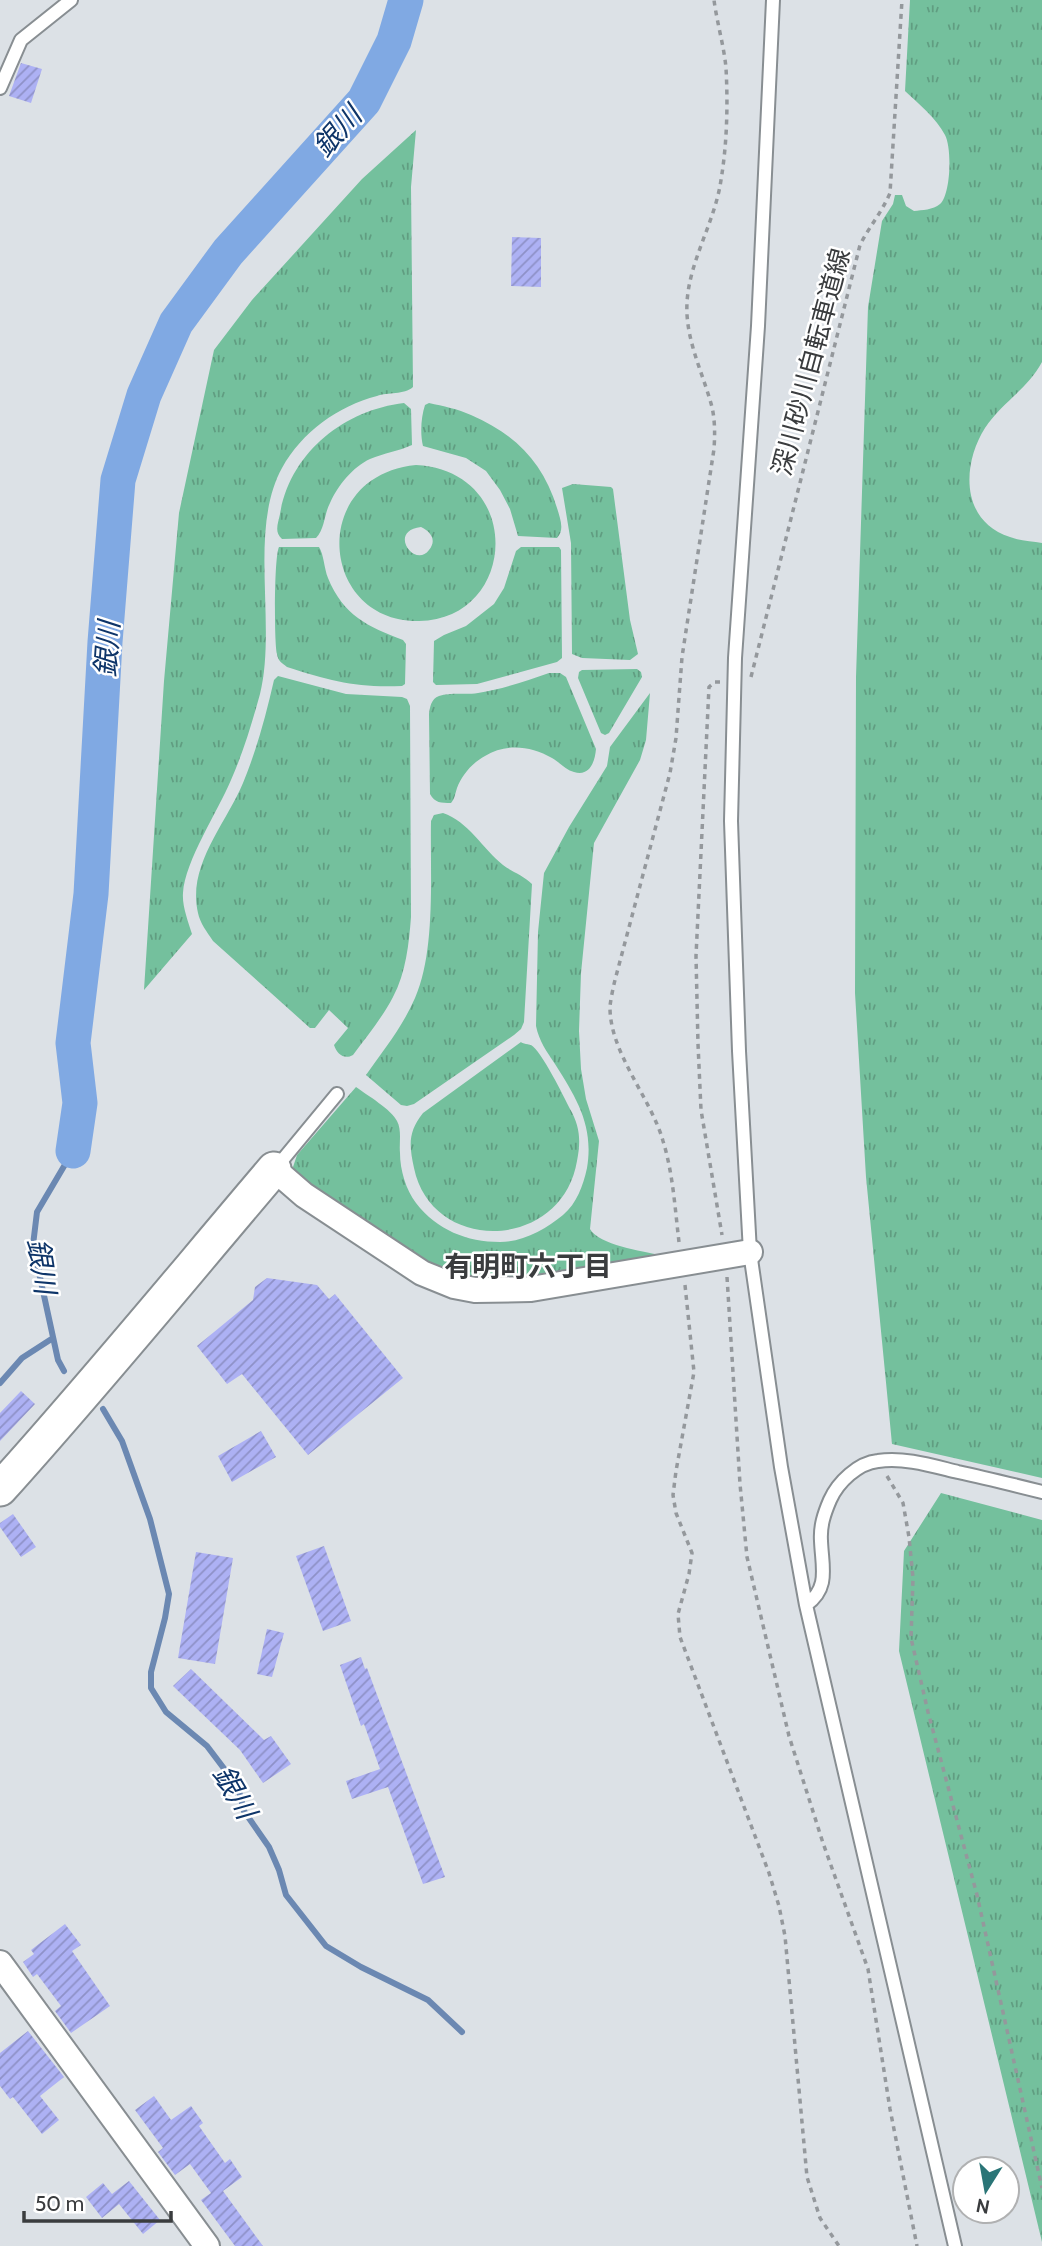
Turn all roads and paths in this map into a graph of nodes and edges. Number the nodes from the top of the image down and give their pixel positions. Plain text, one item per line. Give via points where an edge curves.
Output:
1 (71, 0) edge
2 (714, 0) edge
3 (773, 0) edge
4 (902, 0) edge
5 (0, 88) edge
6 (735, 682) junction
7 (337, 1094) dead end
8 (274, 1170) junction
9 (750, 1252) junction
10 (682, 1263) junction
11 (875, 1461) junction
12 (0, 1489) edge
13 (1042, 1492) edge
14 (806, 1605) junction
15 (0, 1963) edge
16 (1042, 2188) edge
17 (207, 2246) edge
18 (839, 2246) edge
19 (955, 2246) edge

1 - 5 lane via 21,40
2 - 10 path via 726,66 726,128 721,180 690,282 687,321 712,408 714,449 682,657 670,773 610,1006 620,1048 663,1139
3 - 6 lane
4 - 6 path, 深川砂川自転車道線 via 890,193 860,245 753,674
6 - 9 lane via 731,821
7 - 8 lane
8 - 10 street via 422,1273 454,1286 531,1289
8 - 12 street
9 - 10 street
9 - 14 lane
10 - 18 path via 694,1372 673,1496 692,1553 678,1614 680,1636 779,1906 807,2177 820,2218
11 - 13 lane via 932,1466
11 - 14 lane via 851,1473 832,1494 821,1527 821,1590
11 - 16 path via 903,1503 913,1578 911,1638 977,1895
14 - 19 lane
15 - 17 street

